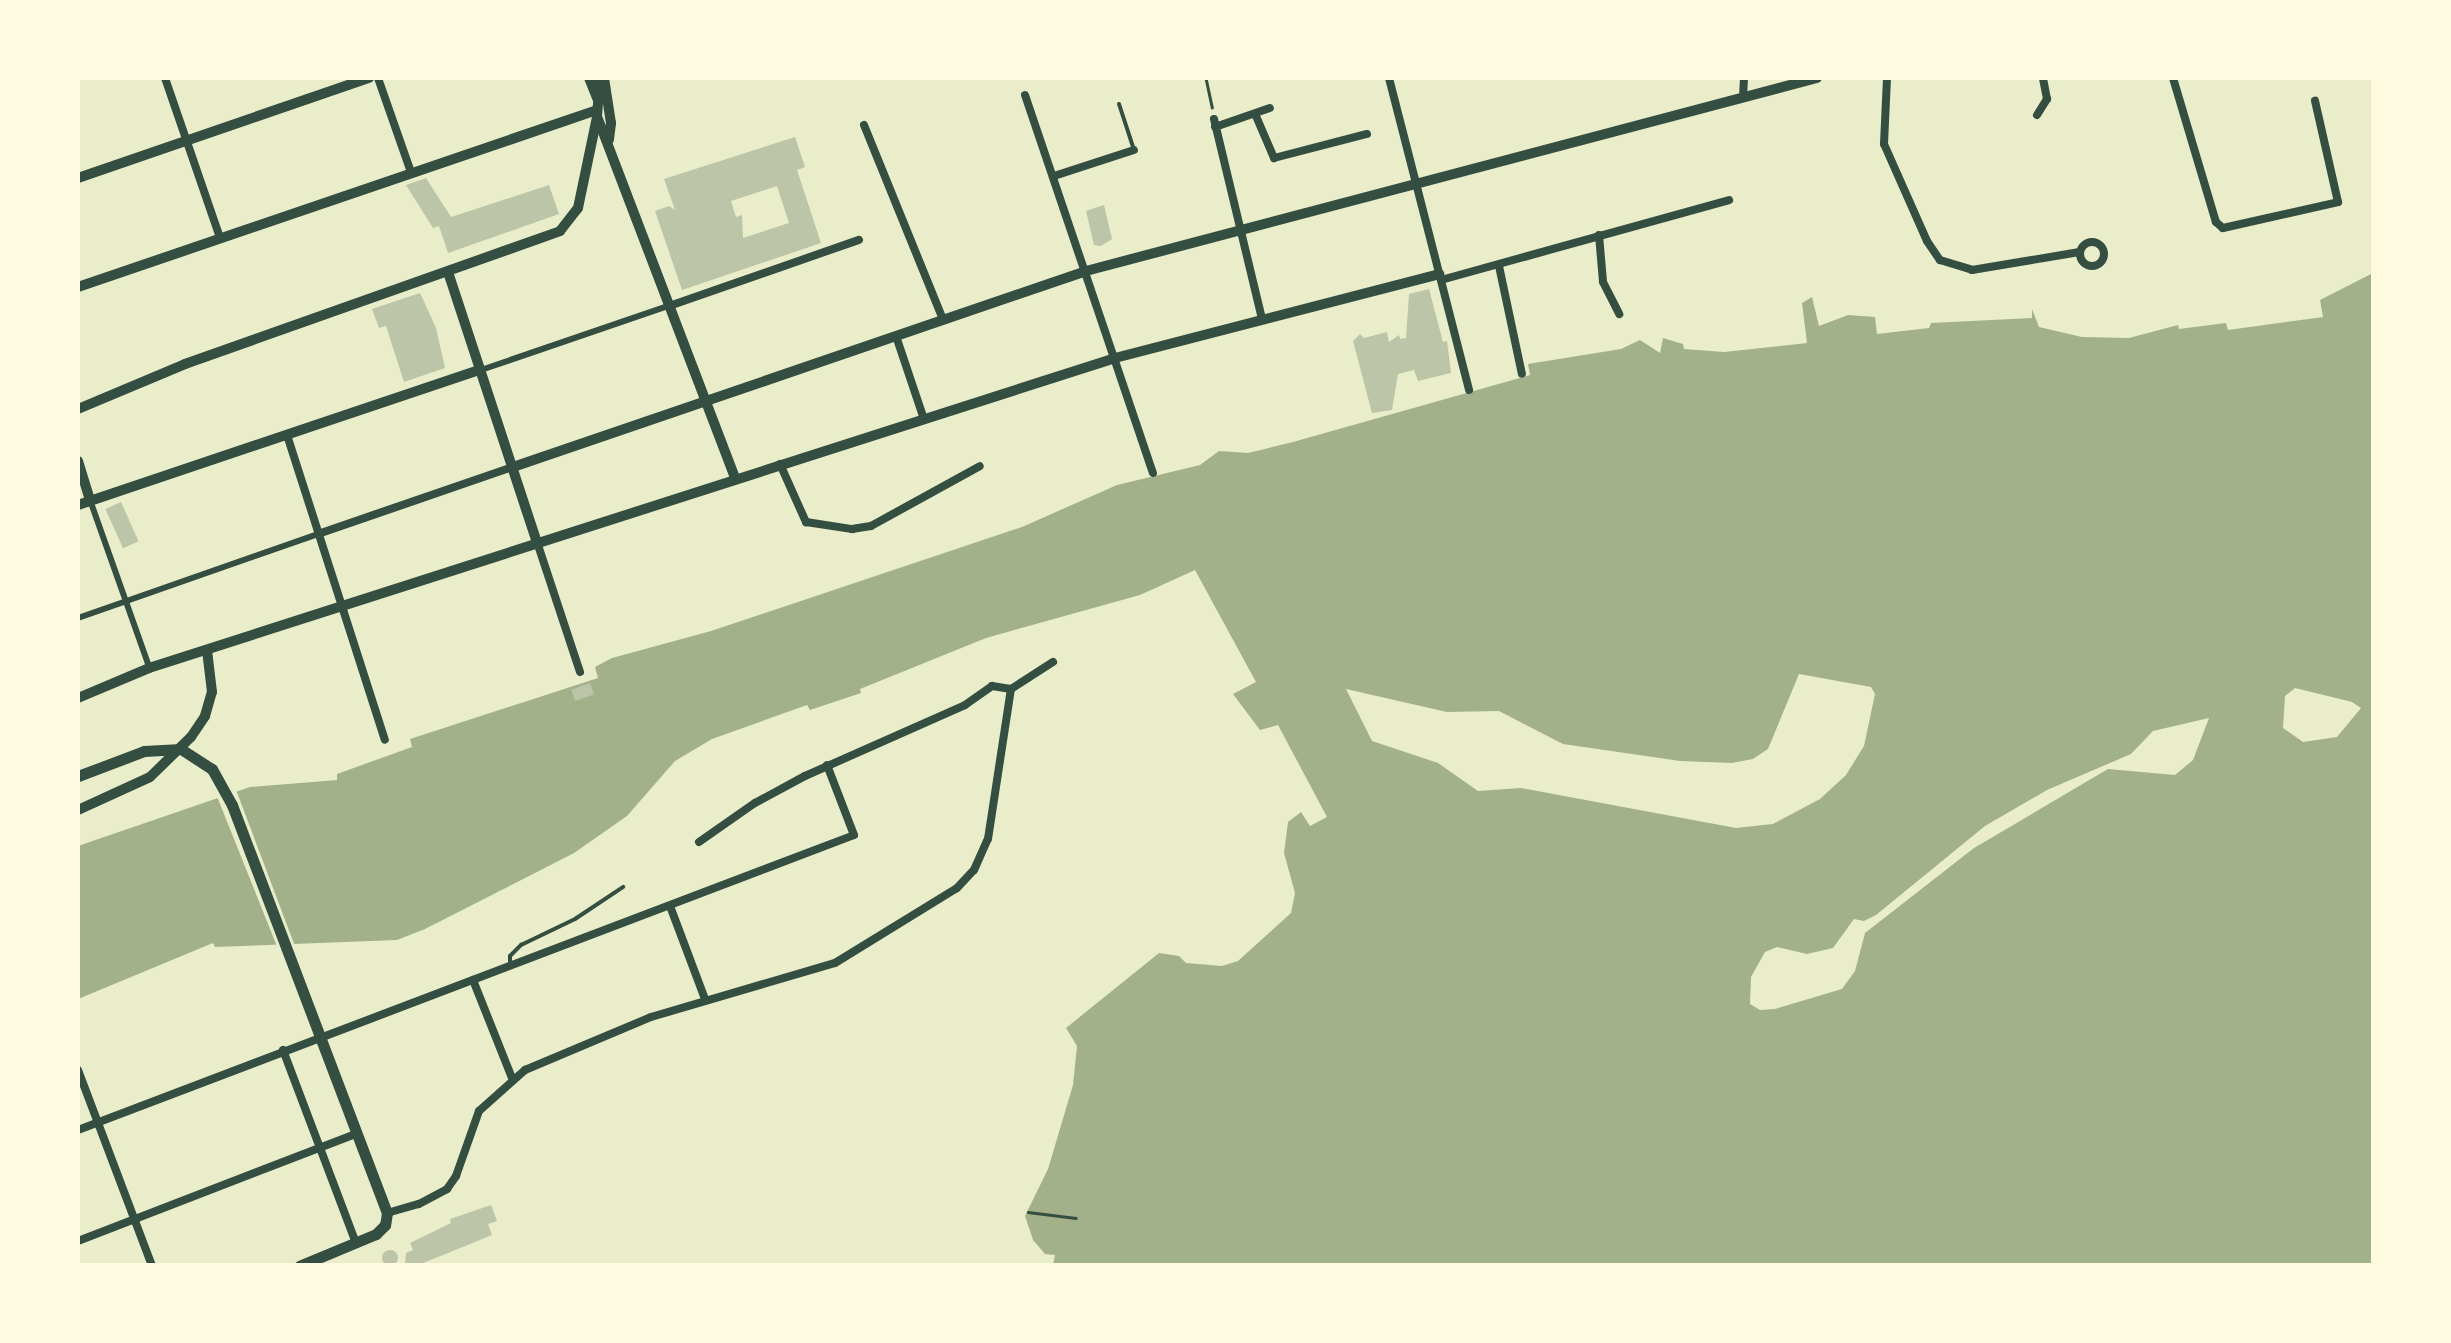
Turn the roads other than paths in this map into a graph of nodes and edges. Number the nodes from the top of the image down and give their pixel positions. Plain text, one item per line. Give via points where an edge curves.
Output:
1 (165, 78) edge
2 (369, 78) edge
3 (378, 78) edge
4 (589, 78) edge
5 (602, 78) edge
6 (1389, 78) edge
7 (1744, 78) edge
8 (1816, 78) edge
9 (1888, 78) edge
10 (2044, 78) edge
11 (2173, 78) edge
12 (1024, 95) dead end
13 (1742, 97) junction
14 (2315, 101) dead end
15 (1119, 104) dead end
16 (1270, 108) dead end
17 (597, 109) junction
18 (1256, 116) junction
19 (2038, 116) dead end
20 (864, 124) dead end
21 (1368, 134) dead end
22 (186, 141) junction
23 (609, 141) junction
24 (1134, 150) joint
25 (411, 172) junction
26 (1054, 176) junction
27 (78, 178) edge
28 (1415, 184) junction
29 (1729, 200) dead end
30 (1240, 229) junction
31 (1599, 235) junction
32 (220, 238) junction
33 (859, 240) dead end
34 (2080, 252) dead end
35 (1500, 266) junction
36 (1086, 271) junction
37 (448, 272) junction
38 (1440, 277) junction
39 (78, 287) edge
40 (672, 305) junction
41 (1619, 314) dead end
42 (1262, 319) junction
43 (943, 320) junction
44 (896, 336) junction
45 (1115, 358) junction
46 (480, 370) junction
47 (1522, 374) dead end
48 (1468, 390) dead end
49 (706, 400) junction
50 (78, 409) edge
51 (924, 420) junction
52 (287, 435) junction
53 (78, 460) edge
54 (780, 464) junction
55 (980, 466) dead end
56 (513, 467) junction
57 (1153, 473) dead end
58 (735, 478) junction
59 (90, 500) junction
60 (78, 504) edge
61 (318, 534) junction
62 (536, 542) junction
63 (127, 602) junction
64 (342, 606) junction
65 (78, 618) edge
66 (207, 650) junction
67 (1053, 662) dead end
68 (150, 668) junction
69 (580, 672) dead end
70 (1011, 689) junction
71 (78, 698) edge
72 (385, 740) dead end
73 (827, 765) junction
74 (78, 776) edge
75 (78, 810) edge
76 (699, 842) dead end
77 (623, 888) dead end
78 (670, 906) junction
79 (510, 965) junction
80 (473, 980) junction
81 (706, 1000) junction
82 (283, 1050) junction
83 (78, 1070) edge
84 (512, 1078) junction
85 (98, 1122) junction
86 (78, 1130) edge
87 (352, 1135) dead end
88 (321, 1149) junction
89 (387, 1213) junction
90 (135, 1220) junction
91 (78, 1242) edge
92 (356, 1243) junction
93 (152, 1266) edge
94 (299, 1266) edge

1 - 22 street
2 - 22 street
3 - 25 street
4 - 17 street
5 - 17 street
5 - 23 street
6 - 28 street
7 - 13 street
8 - 13 street
9 - 34 street via 1884,144 1940,260 1972,270
10 - 19 street via 2046,99
11 - 14 street via 2223,228 2338,202
12 - 26 street
13 - 28 street
15 - 24 lane
16 - 18 street
17 - 23 street
17 - 25 street
17 - 37 street via 570,223 549,237
18 - 21 street via 1274,158
18 - 30 street via 1215,123
20 - 43 street
22 - 27 street
22 - 32 street
23 - 40 street
24 - 26 street
25 - 32 street
26 - 36 street
28 - 30 street
28 - 38 street
29 - 31 street
30 - 36 street
30 - 42 street
31 - 35 street
31 - 41 street via 1606,293
32 - 39 street
33 - 40 street
35 - 38 street
35 - 47 street
36 - 43 street
36 - 45 street
37 - 46 street
37 - 50 street via 184,364
38 - 42 street
38 - 48 street
40 - 46 street
40 - 49 street
42 - 45 street
43 - 44 street
44 - 49 street
44 - 51 street
45 - 51 street
45 - 57 street
46 - 52 street
46 - 56 street
49 - 56 street
49 - 58 street
51 - 54 street
52 - 59 street
52 - 61 street
53 - 59 street
54 - 55 street via 806,522 852,528 871,526
54 - 58 street
56 - 61 street
56 - 62 street
58 - 62 street
59 - 60 street
59 - 63 street
61 - 63 street
61 - 64 street
62 - 64 street
62 - 69 street
63 - 65 street
63 - 68 street
64 - 66 street
64 - 72 street
66 - 68 street
66 - 75 street via 212,692 191,737 150,777
67 - 70 street
68 - 71 street
70 - 73 street via 992,686 966,705
70 - 81 street via 988,839 957,888 835,963
73 - 76 street
73 - 78 street via 854,835
74 - 89 main road via 163,748 188,752 212,770 232,805
77 - 79 lane via 521,945
78 - 79 street
78 - 81 street
79 - 80 street
80 - 82 street
80 - 84 street
81 - 84 street via 560,1053
82 - 85 street
82 - 88 street
83 - 85 street
84 - 89 street via 479,1111 447,1189
85 - 86 street
85 - 90 street
87 - 88 street
88 - 90 street
88 - 92 street
89 - 92 main road via 382,1229
90 - 91 street
90 - 93 street
92 - 94 main road

